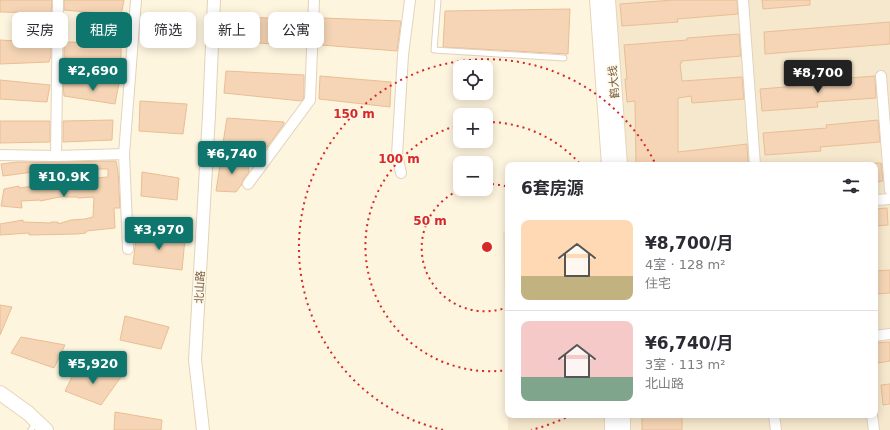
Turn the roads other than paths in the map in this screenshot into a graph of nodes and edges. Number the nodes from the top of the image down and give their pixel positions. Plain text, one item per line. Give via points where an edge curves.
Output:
1 (58, 0) edge
2 (136, 0) edge
3 (214, 0) edge
4 (314, 0) edge
5 (410, 0) edge
6 (438, 0) edge
7 (598, 0) edge
8 (608, 0) edge
9 (743, 0) edge
10 (564, 58) dead end
11 (881, 76) dead end
12 (0, 154) edge
13 (124, 154) junction
14 (56, 156) junction
15 (609, 162) edge
16 (620, 162) edge
17 (756, 162) edge
18 (401, 173) dead end
19 (248, 184) dead end
20 (890, 190) edge
21 (890, 199) edge
22 (878, 200) edge
23 (128, 249) dead end
24 (890, 334) edge
25 (878, 336) edge
26 (0, 394) edge
27 (0, 404) edge
28 (612, 418) edge
29 (623, 418) edge
30 (774, 418) edge
31 (872, 418) edge
32 (32, 429) edge
33 (46, 430) edge
34 (203, 430) edge
35 (612, 430) edge
36 (623, 430) edge
37 (776, 430) edge
38 (874, 430) edge

1 - 14 street
2 - 13 street
3 - 34 street, 北山路 via 195,360
4 - 19 street via 310,100
5 - 18 street via 403,55 397,155
6 - 10 lane via 434,50
7 - 15 main road, 鹤大线
8 - 16 main road, 鹤大线
9 - 17 street
11 - 20 street
12 - 14 street
13 - 14 street
13 - 23 street
21 - 22 street
24 - 25 street
26 - 33 main road via 28,413
27 - 32 main road
28 - 35 main road
29 - 36 main road
30 - 37 street
31 - 38 street

